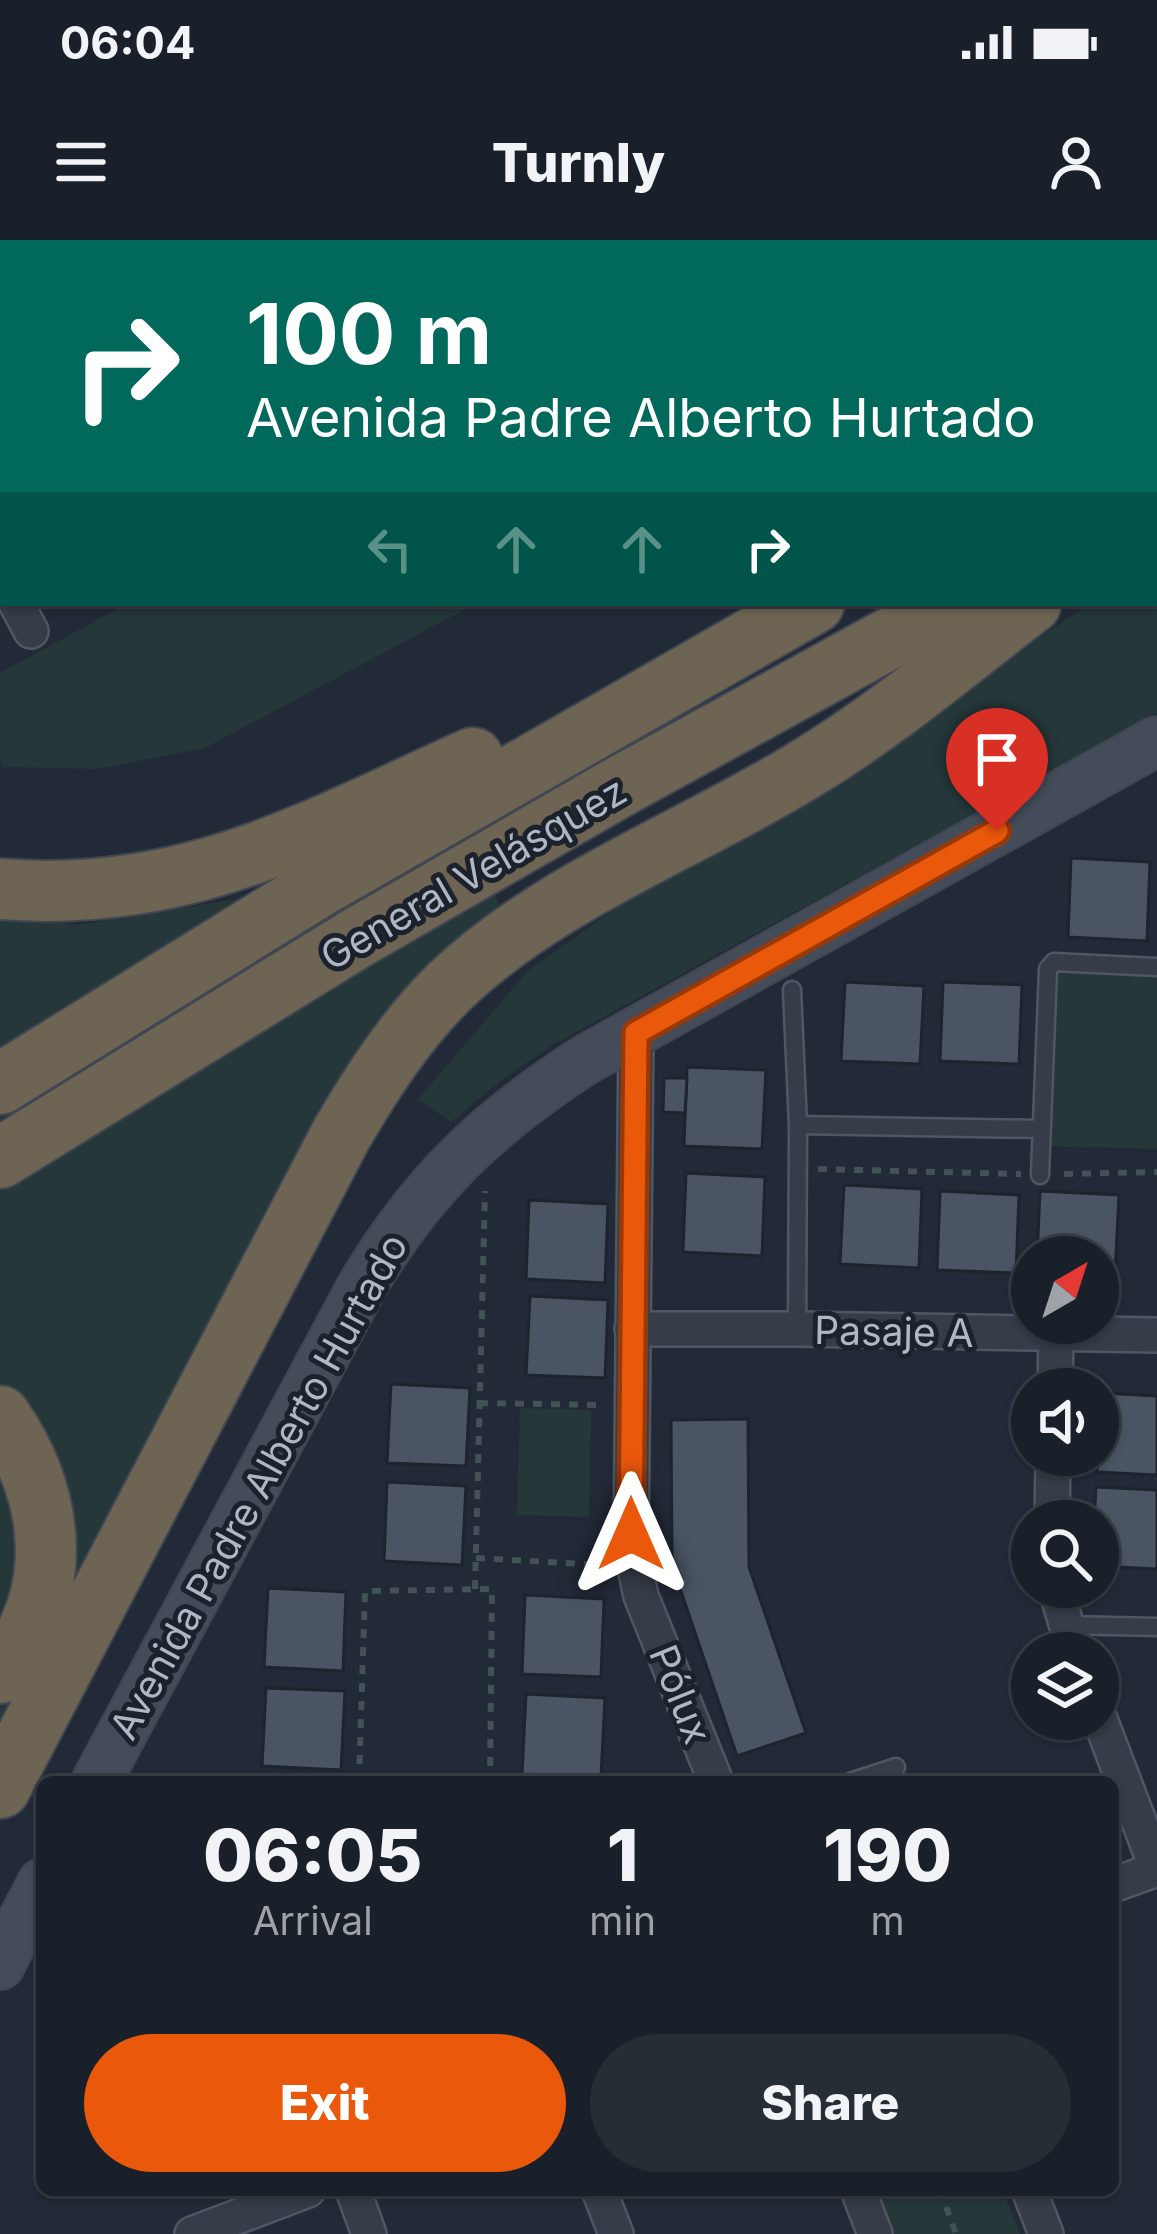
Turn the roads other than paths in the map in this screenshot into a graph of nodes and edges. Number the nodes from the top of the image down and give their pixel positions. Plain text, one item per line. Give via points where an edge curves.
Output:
1 (808, 606) edge
2 (949, 606) edge
3 (1026, 606) edge
4 (715, 657) junction
5 (1157, 742) edge
6 (0, 889) edge
7 (1157, 967) edge
8 (792, 990) dead end
9 (636, 1033) junction
10 (0, 1084) edge
11 (798, 1125) junction
12 (1040, 1129) junction
13 (0, 1158) edge
14 (1040, 1174) road end
15 (632, 1329) junction
16 (797, 1329) junction
17 (1011, 1334) edge
18 (1119, 1335) edge
19 (1157, 1335) edge
20 (0, 1416) edge
21 (1157, 1627) edge
22 (1119, 1632) edge
23 (0, 1673) edge
24 (1108, 1740) edge
25 (896, 1767) dead end
26 (99, 1776) edge
27 (714, 1776) edge
28 (868, 1776) edge
29 (0, 1788) edge
30 (1157, 1869) edge
31 (1119, 1884) edge
32 (36, 1894) edge
33 (0, 1965) edge
34 (292, 2196) edge
35 (355, 2196) edge
36 (601, 2196) edge
37 (860, 2196) edge
38 (1031, 2196) edge
39 (192, 2234) edge
40 (370, 2234) edge
41 (616, 2234) edge
42 (874, 2234) edge
43 (1046, 2234) edge

1 - 4 highway, General Velásquez
2 - 13 highway, General Velásquez via 433,894
3 - 29 highway via 846,744 514,933 425,1013 341,1135
4 - 6 highway via 244,859 124,887
4 - 10 highway, General Velásquez
5 - 9 street, Avenida Padre Alberto Hurtado
7 - 12 lane via 1054,962 1048,969
8 - 11 lane
9 - 15 street, Pólux
9 - 26 street, Avenida Padre Alberto Hurtado via 501,1118 410,1213 361,1288
11 - 12 lane
11 - 16 lane
12 - 14 lane
15 - 16 street, Pasaje A
15 - 27 street, Pólux via 634,1567
16 - 17 street, Pasaje A
18 - 19 street, Pasaje A
20 - 23 highway via 37,1485 47,1541 35,1612
21 - 22 lane
24 - 30 street
25 - 28 lane
30 - 31 street
32 - 33 street
34 - 39 street
35 - 40 street
36 - 41 street
37 - 42 street
38 - 43 street

